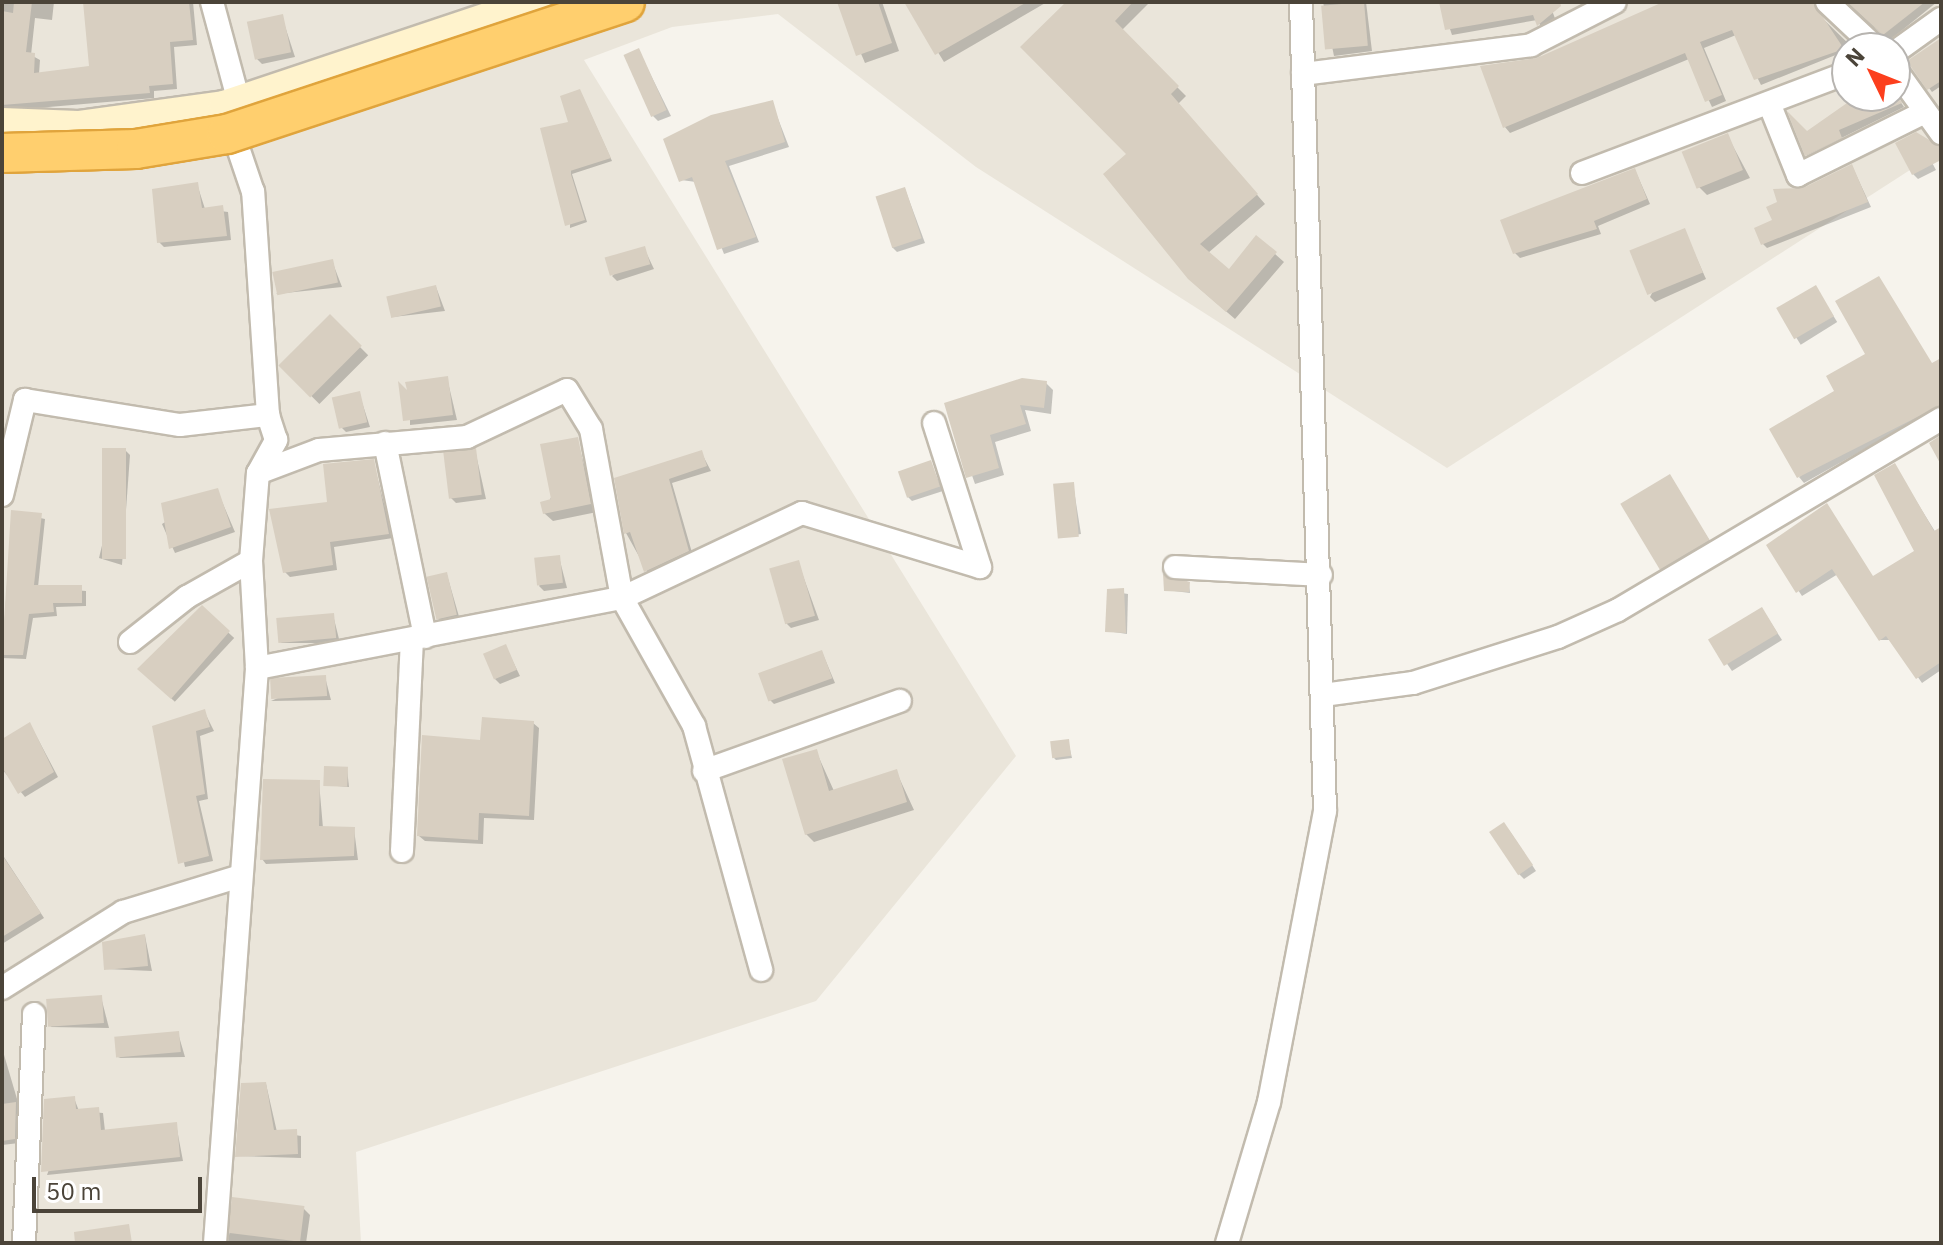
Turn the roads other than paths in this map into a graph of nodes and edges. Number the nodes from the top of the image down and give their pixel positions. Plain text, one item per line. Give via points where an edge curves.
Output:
1 (212, 2) edge
2 (535, 2) edge
3 (625, 2) edge
4 (1301, 2) edge
5 (1615, 2) edge
6 (1827, 2) edge
7 (1941, 19) edge
8 (1859, 32) edge
9 (1911, 41) edge
10 (1303, 74) junction
11 (1831, 79) edge
12 (1911, 92) edge
13 (1769, 103) junction
14 (231, 104) junction
15 (1925, 112) junction
16 (2, 123) edge
17 (1941, 133) edge
18 (2, 153) edge
19 (1582, 173) dead end
20 (268, 415) junction
21 (1941, 419) edge
22 (934, 423) dead end
23 (385, 443) junction
24 (258, 473) junction
25 (2, 495) edge
26 (251, 561) junction
27 (1175, 567) dead end
28 (1321, 575) junction
29 (622, 598) junction
30 (418, 638) junction
31 (130, 642) dead end
32 (257, 668) junction
33 (1323, 695) junction
34 (900, 701) dead end
35 (704, 771) junction
36 (402, 851) dead end
37 (241, 876) junction
38 (761, 970) dead end
39 (2, 988) edge
40 (34, 1014) dead end
41 (24, 1243) edge
42 (215, 1243) edge
43 (1227, 1243) edge

1 - 14 street
2 - 14 street
3 - 18 highway, bridge via 227,134 136,149
4 - 10 street
5 - 10 street via 1531,45
6 - 8 street
7 - 9 street
10 - 28 street
11 - 13 street
12 - 15 street
13 - 15 street via 1798,175
13 - 19 street
14 - 16 street via 78,126
14 - 20 street via 253,192
15 - 17 street
20 - 24 street via 276,440
20 - 25 street via 180,425 25,400
21 - 33 street via 1618,610 1558,637 1413,683
22 - 29 street via 980,567 802,513
23 - 24 street via 319,450
23 - 29 street via 467,437 567,390 591,429
23 - 30 street
24 - 26 street
26 - 31 street via 187,597
26 - 32 street
27 - 28 street
28 - 33 street
29 - 30 street
29 - 35 street via 694,726
30 - 32 street
30 - 36 street
32 - 37 street
33 - 43 street via 1325,811 1269,1102
34 - 35 street
35 - 38 street
37 - 39 street via 123,912
37 - 42 street
40 - 41 street

